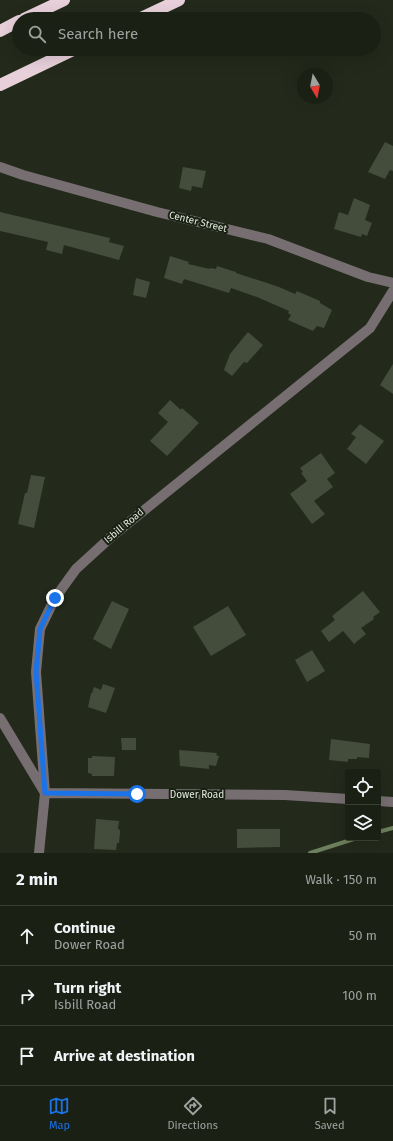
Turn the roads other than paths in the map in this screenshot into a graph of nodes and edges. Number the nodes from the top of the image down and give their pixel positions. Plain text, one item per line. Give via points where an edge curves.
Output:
1 (64, 0) edge
2 (179, 0) edge
3 (39, 12) edge
4 (154, 12) edge
5 (12, 25) edge
6 (0, 30) edge
7 (60, 56) edge
8 (0, 85) edge
9 (0, 167) edge
10 (393, 283) edge
11 (393, 291) edge
12 (0, 718) edge
13 (45, 793) junction
14 (345, 799) edge
15 (381, 801) edge
16 (393, 802) edge
17 (39, 853) edge

1 - 3 highway
2 - 4 highway
5 - 6 highway
7 - 8 highway
9 - 10 street, Center Street via 157,212 268,240 368,277
11 - 13 street, Isbill Road via 370,328 111,537 76,569 55,598 40,629 36,672
12 - 13 street
13 - 14 street, Dower Road via 285,795
13 - 17 street, Isbill Road
15 - 16 street

